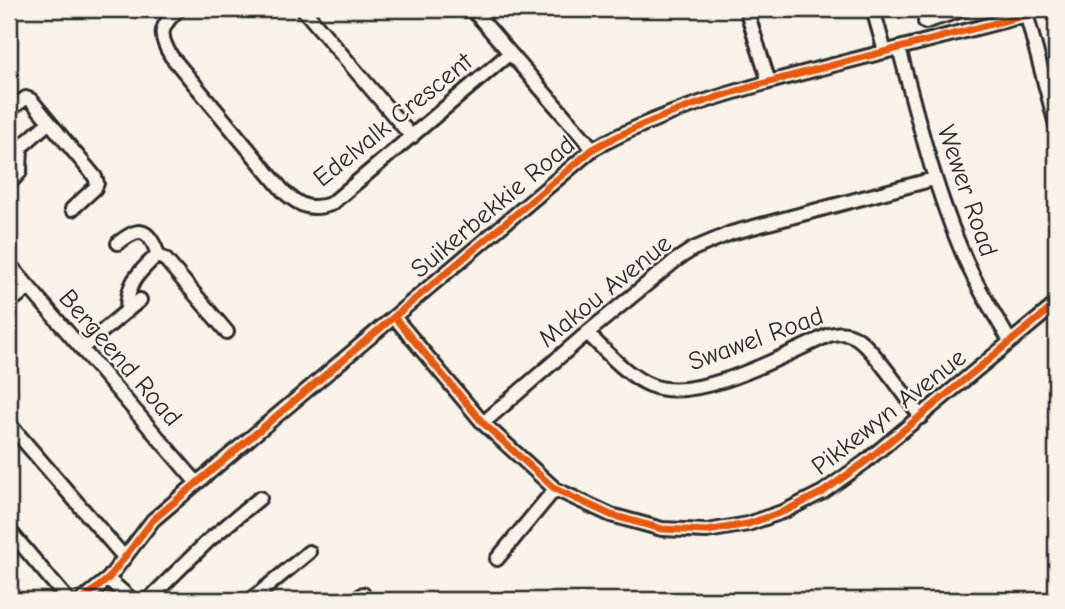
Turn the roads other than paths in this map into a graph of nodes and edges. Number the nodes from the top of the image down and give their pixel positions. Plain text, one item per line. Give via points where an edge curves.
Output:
1 (179, 9) edge
2 (303, 9) edge
3 (472, 9) edge
4 (746, 9) edge
5 (873, 9) edge
6 (922, 9) edge
7 (965, 9) edge
8 (1026, 12) edge
9 (925, 22) junction
10 (930, 40) junction
11 (899, 48) junction
12 (885, 52) junction
13 (510, 53) junction
14 (769, 82) junction
15 (9, 110) edge
16 (49, 122) junction
17 (1056, 125) edge
18 (412, 137) junction
19 (593, 149) junction
20 (934, 179) junction
21 (9, 184) edge
22 (72, 209) dead end
23 (118, 243) dead end
24 (156, 256) junction
25 (9, 264) edge
26 (29, 287) junction
27 (140, 300) dead end
28 (9, 303) edge
29 (1056, 304) edge
30 (127, 311) junction
31 (395, 318) junction
32 (227, 331) dead end
33 (587, 333) junction
34 (1010, 341) junction
35 (82, 348) junction
36 (921, 417) junction
37 (483, 423) junction
38 (9, 425) edge
39 (197, 482) junction
40 (555, 489) junction
41 (260, 498) dead end
42 (9, 530) edge
43 (309, 552) dead end
44 (124, 556) junction
45 (497, 559) dead end
46 (108, 579) junction
47 (68, 600) edge
48 (82, 600) edge
49 (132, 600) edge
50 (148, 600) edge
51 (251, 600) edge

1 - 18 street, Edelvalk Crescent via 163,27 171,56 297,203 308,208 331,204
2 - 18 street
3 - 13 street
4 - 14 street
5 - 12 street
6 - 9 street
7 - 9 street
8 - 10 street, Suikerbekkie Road
8 - 17 street
9 - 10 street
10 - 11 street, Suikerbekkie Road
11 - 12 street, Suikerbekkie Road
11 - 20 street, Wewer Road
12 - 14 street, Suikerbekkie Road
13 - 18 street, Edelvalk Crescent
13 - 19 street
14 - 19 street, Suikerbekkie Road via 644,122
15 - 16 street via 31,100
16 - 21 street via 21,148 20,172
16 - 22 street via 97,183
19 - 31 street, Suikerbekkie Road
20 - 33 street, Makou Avenue via 731,233 693,249
20 - 34 street, Wewer Road via 966,260
23 - 24 street via 139,231 155,245
24 - 30 street via 135,276
24 - 32 street via 172,267
25 - 26 street, Bergeend Road
26 - 28 street
26 - 35 street, Bergeend Road
27 - 30 street
29 - 34 street, Pikkewyn Avenue
30 - 35 street
31 - 37 street, Pikkewyn Avenue
31 - 39 street, Suikerbekkie Road
33 - 36 street, Swawel Road via 633,375 651,386 671,390 723,381 843,332 857,337
33 - 37 street, Makou Avenue
34 - 36 street, Pikkewyn Avenue
35 - 39 street, Bergeend Road
36 - 40 street, Pikkewyn Avenue via 823,492 748,524 707,531 662,529 611,514
37 - 40 street, Pikkewyn Avenue
38 - 44 street
39 - 44 street, Suikerbekkie Road via 153,520
40 - 45 street
41 - 50 street
42 - 47 street
43 - 51 street
44 - 46 street, Suikerbekkie Road
46 - 48 street, Suikerbekkie Road
46 - 49 street

